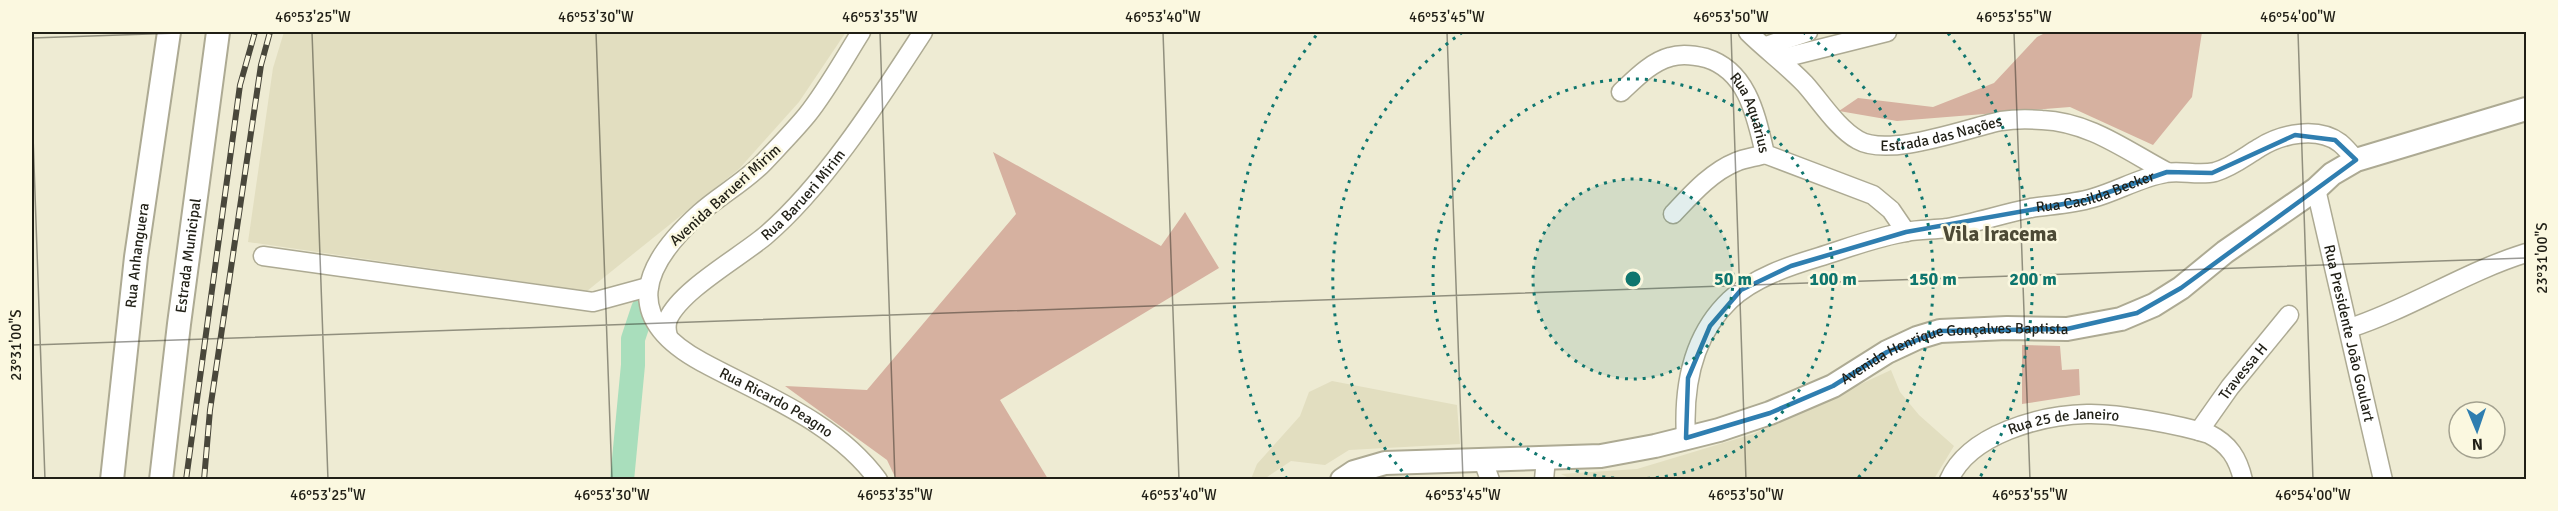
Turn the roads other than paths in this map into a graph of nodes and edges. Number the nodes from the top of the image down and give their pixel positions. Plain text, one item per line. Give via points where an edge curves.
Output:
1 (169, 32) edge
2 (218, 32) edge
3 (861, 32) edge
4 (923, 32) edge
5 (1808, 32) edge
6 (1886, 32) edge
7 (1829, 38) edge
8 (1763, 41) edge
9 (1621, 92) dead end
10 (2526, 109) edge
11 (1765, 154) junction
12 (2356, 160) junction
13 (2167, 172) junction
14 (2316, 189) junction
15 (1673, 214) dead end
16 (1906, 232) junction
17 (2526, 253) edge
18 (263, 256) dead end
19 (648, 287) junction
20 (2289, 315) dead end
21 (2350, 328) junction
22 (668, 336) junction
23 (170, 405) junction
24 (2199, 431) junction
25 (1686, 438) junction
26 (1486, 469) edge
27 (1545, 469) edge
28 (112, 480) edge
29 (148, 480) edge
30 (161, 480) edge
31 (878, 480) edge
32 (1342, 480) edge
33 (1949, 480) edge
34 (2243, 480) edge
35 (2383, 480) edge

1 - 28 main road, Rua Anhanguera via 136,257
2 - 23 main road, Estrada Municipal
3 - 19 street, Avenida Barueri Mirim via 808,114 769,157 701,212 670,243 655,265
4 - 22 street, Rua Barueri Mirim via 844,146 793,210 674,309 666,327
5 - 8 street
6 - 7 street
7 - 8 street
8 - 13 street, Estrada das Nações via 1839,123 1867,144 1906,144 2002,121 2044,120 2099,134
9 - 11 street, Rua Aquarius via 1669,57 1686,54 1717,62 1740,80
10 - 12 main road, Avenida Henrique Gonçalves Baptista
11 - 15 street via 1736,162 1717,173
11 - 16 street, Rua Aquarius via 1873,195 1891,210
12 - 13 street, Rua Cacilda Becker via 2335,140 2305,134 2277,139 2212,173
12 - 14 main road, Avenida Henrique Gonçalves Baptista
13 - 16 street, Rua Cacilda Becker via 2086,200
14 - 21 street, Rua Presidente João Goulart
14 - 25 main road, Avenida Henrique Gonçalves Baptista via 2225,252 2181,288 2137,313 2067,329 1940,331 1887,352 1833,386 1770,413
16 - 25 street, Rua Cacilda Becker via 1791,266 1741,290 1728,301 1693,360 1685,391
17 - 21 street via 2485,268 2384,317
18 - 19 street via 593,302
19 - 22 street via 651,313
20 - 24 street, Travessa H
21 - 35 street, Rua Presidente João Goulart
22 - 31 street, Rua Ricardo Peagno via 682,351 833,435
23 - 29 main road via 159,429
23 - 30 main road, Estrada Municipal
24 - 33 street, Rua 25 de Janeiro via 2090,413 2044,420 1977,445 1962,458
24 - 34 street, Rua 25 de Janeiro via 2233,451
25 - 27 main road, Avenida Henrique Gonçalves Baptista
26 - 27 main road, Avenida Henrique Gonçalves Baptista
26 - 32 main road, Avenida Henrique Gonçalves Baptista via 1385,463 1354,472

